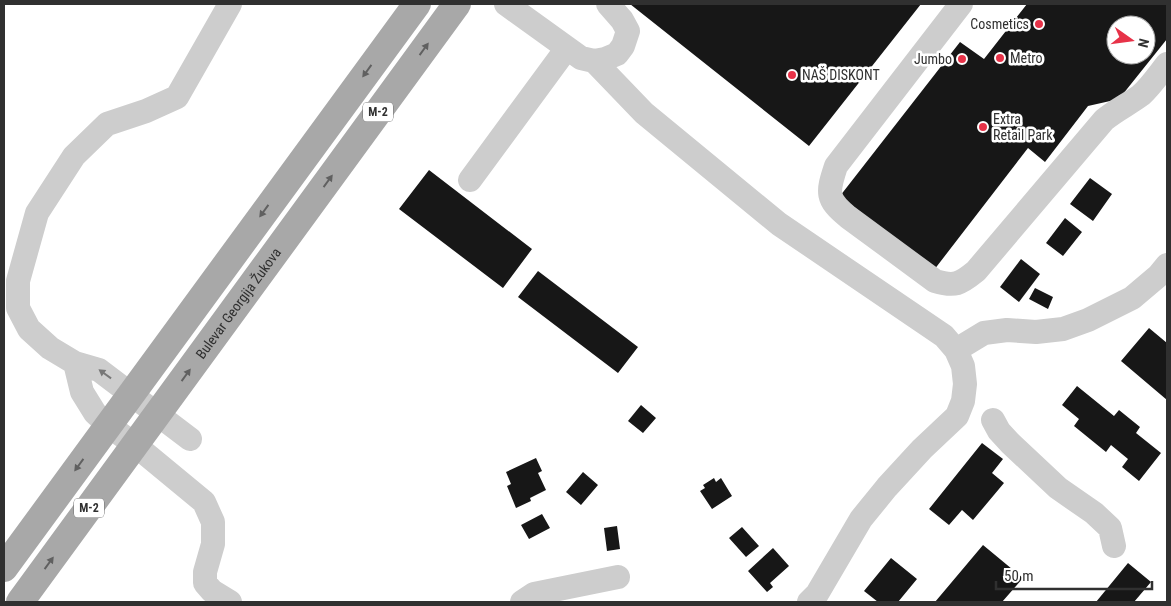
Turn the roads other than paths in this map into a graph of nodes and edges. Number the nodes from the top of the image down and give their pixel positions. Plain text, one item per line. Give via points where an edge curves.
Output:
1 (230, 4) edge
2 (416, 4) edge
3 (457, 4) edge
4 (506, 4) edge
5 (608, 4) edge
6 (961, 4) edge
7 (567, 48) junction
8 (594, 61) junction
9 (1167, 64) edge
10 (470, 180) dead end
11 (1167, 265) edge
12 (956, 350) junction
13 (75, 363) junction
14 (131, 394) junction
15 (158, 414) junction
16 (993, 420) dead end
17 (108, 425) junction
18 (190, 439) dead end
19 (135, 445) junction
20 (1114, 546) dead end
21 (4, 568) edge
22 (618, 577) dead end
23 (20, 602) edge
24 (230, 602) edge
25 (522, 602) edge
26 (810, 602) edge

1 - 13 lane via 177,97 107,124 74,156 37,213 18,281 18,308 29,329 50,348
2 -> 14 main road, M-2
15 -> 3 main road, Bulevar Georgija Žukova / M-2
4 - 7 lane
5 - 8 lane via 628,31 617,54
6 - 9 lane via 836,166 830,184 830,198 836,207 936,281 948,285 965,280 976,271 1104,120 1142,93
7 - 8 lane via 581,58
7 - 10 lane
8 - 12 lane via 644,113 779,224 944,336
11 - 12 lane via 1132,298 1088,320 1062,329 1036,332 1007,330 984,334
12 - 26 lane via 965,384 957,416 922,449 861,519
14 -> 13 lane via 99,370
13 - 17 lane via 82,392 95,413
14 - 15 lane
14 - 17 main road, M-2
15 - 18 lane
15 - 19 main road, Bulevar Georgija Žukova / M-2
16 - 20 lane via 1004,437 1058,488 1110,528
17 - 19 lane
17 -> 21 main road, M-2
23 -> 19 main road, Bulevar Georgija Žukova / M-2
19 - 24 lane via 204,502 213,522 213,544 205,583
22 - 25 lane via 534,594

